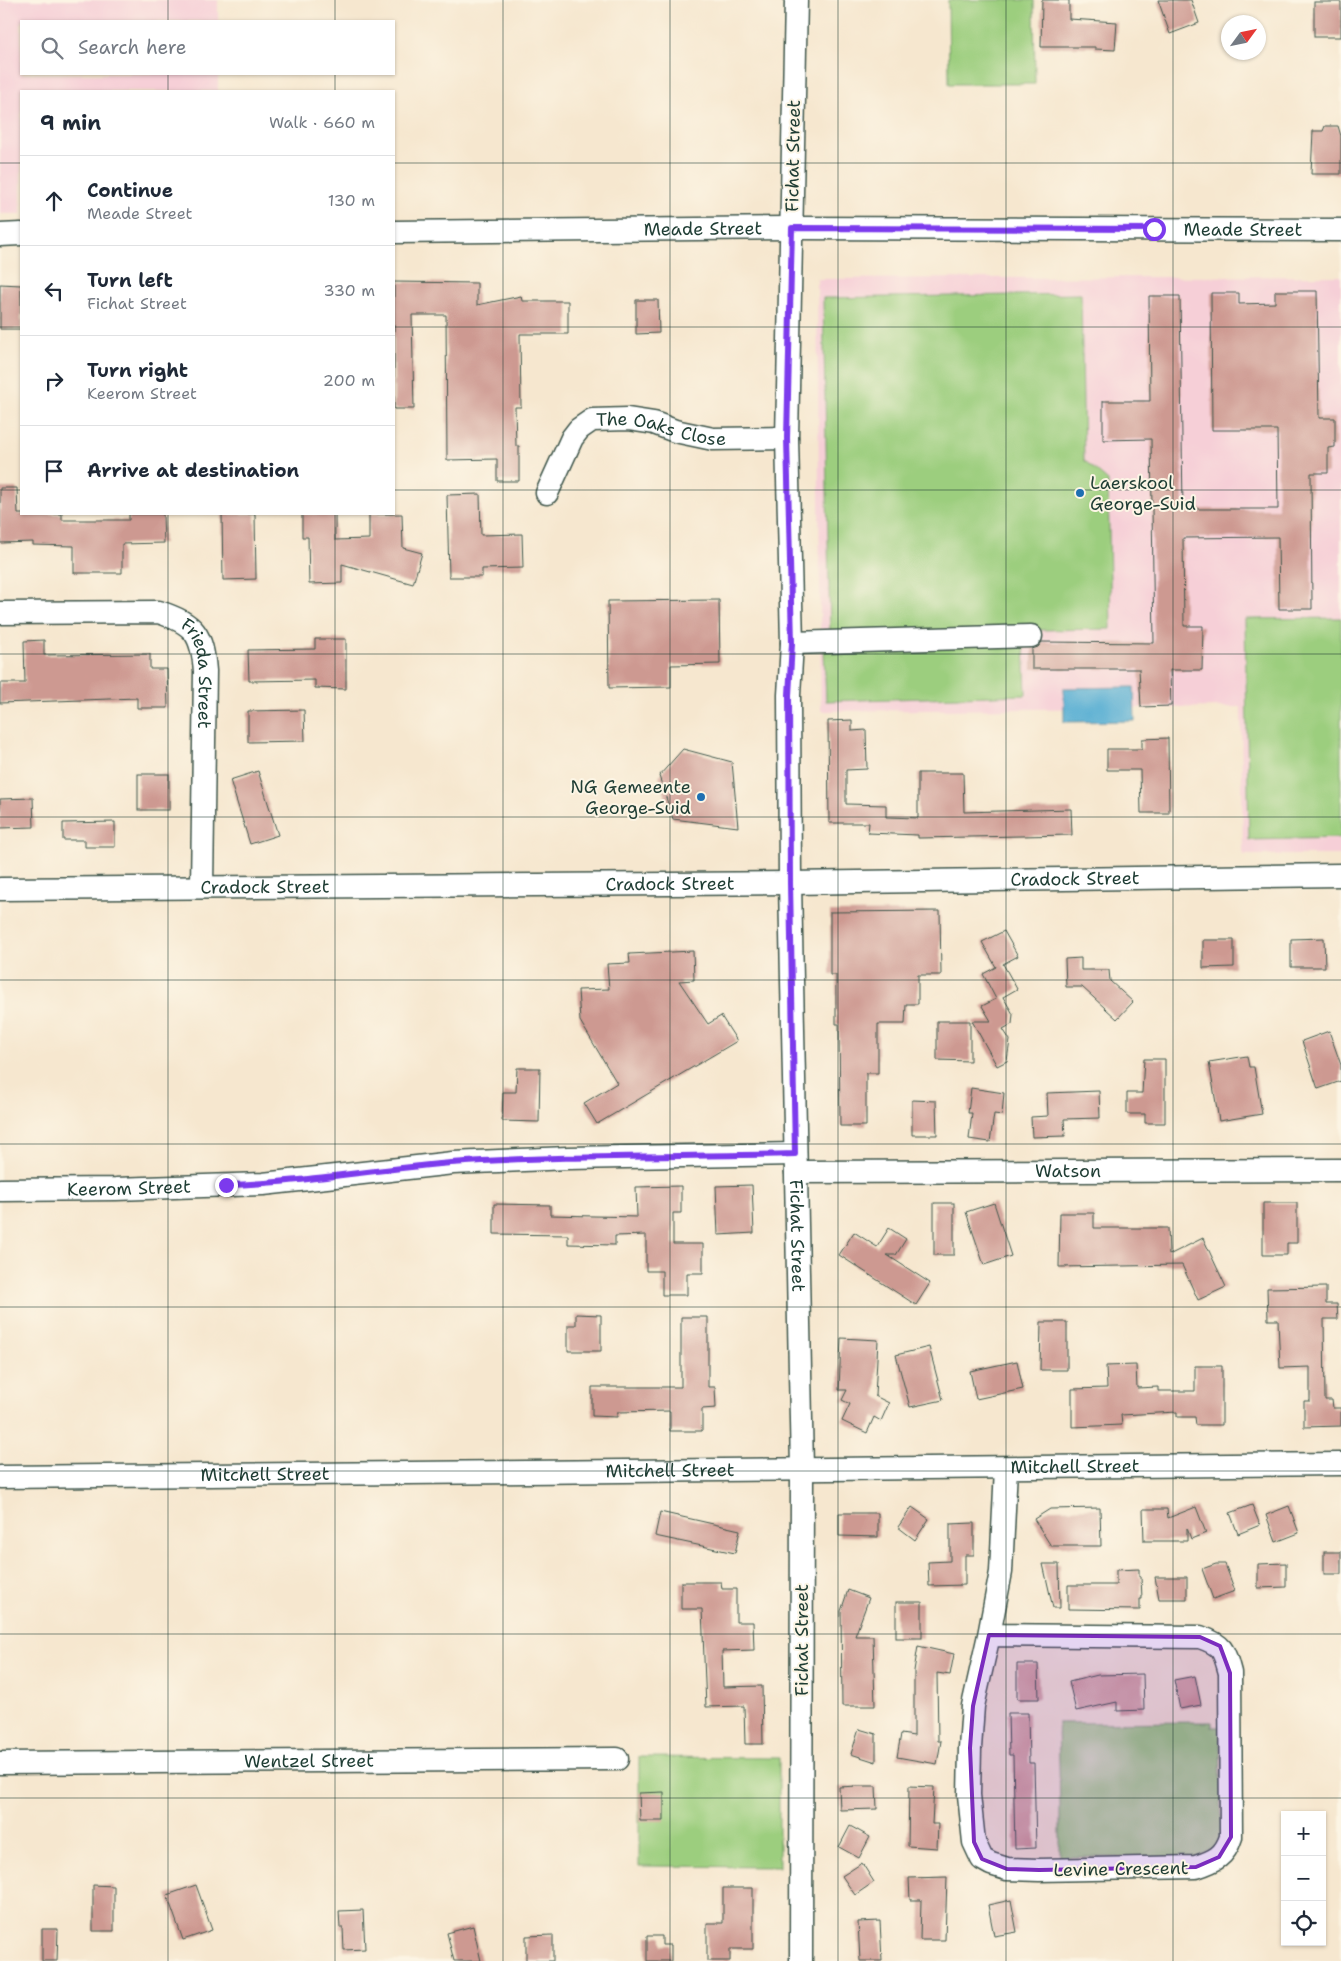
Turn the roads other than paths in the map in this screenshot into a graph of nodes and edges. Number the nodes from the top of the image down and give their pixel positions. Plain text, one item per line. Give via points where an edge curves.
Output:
1 (796, 0) edge
2 (792, 228) junction
3 (1341, 230) edge
4 (395, 232) edge
5 (20, 234) edge
6 (0, 235) edge
7 (787, 438) junction
8 (547, 493) dead end
9 (0, 613) edge
10 (1031, 636) dead end
11 (792, 643) junction
12 (1341, 875) edge
13 (790, 883) junction
14 (202, 887) junction
15 (0, 888) edge
16 (795, 1163) junction
17 (1341, 1170) edge
18 (0, 1190) edge
19 (1341, 1464) edge
20 (1006, 1468) junction
21 (802, 1469) junction
22 (0, 1477) edge
23 (990, 1634) junction
24 (617, 1759) dead end
25 (0, 1763) edge
26 (801, 1961) edge

1 - 2 street, Fichat Street
2 - 3 street, Meade Street
2 - 4 street, Meade Street
2 - 7 street, Fichat Street
5 - 6 street
7 - 8 street, The Oaks Close via 713,439 654,423 628,419 592,420 572,438
7 - 11 street, Fichat Street
9 - 14 street, Frieda Street via 159,612 181,620 197,635 203,650 205,671
10 - 11 street
11 - 13 street, Fichat Street via 789,695
12 - 13 street, Cradock Street
13 - 14 street, Cradock Street
13 - 16 street, Fichat Street
14 - 15 street, Cradock Street
16 - 17 street, Watson
16 - 18 street, Keerom Street via 568,1158 453,1163 263,1184
16 - 21 street, Fichat Street
19 - 20 street, Mitchell Street
20 - 21 street, Mitchell Street
20 - 23 street, Levine Crescent via 1001,1572
21 - 22 street, Mitchell Street
21 - 26 street, Fichat Street
23 - 23 street, Levine Crescent via 973,1706 970,1748 969,1795 974,1842 982,1858 1007,1868 1039,1870 1196,1867 1210,1863 1227,1848 1231,1837 1230,1673 1220,1646 1200,1637
24 - 25 street, Wentzel Street

